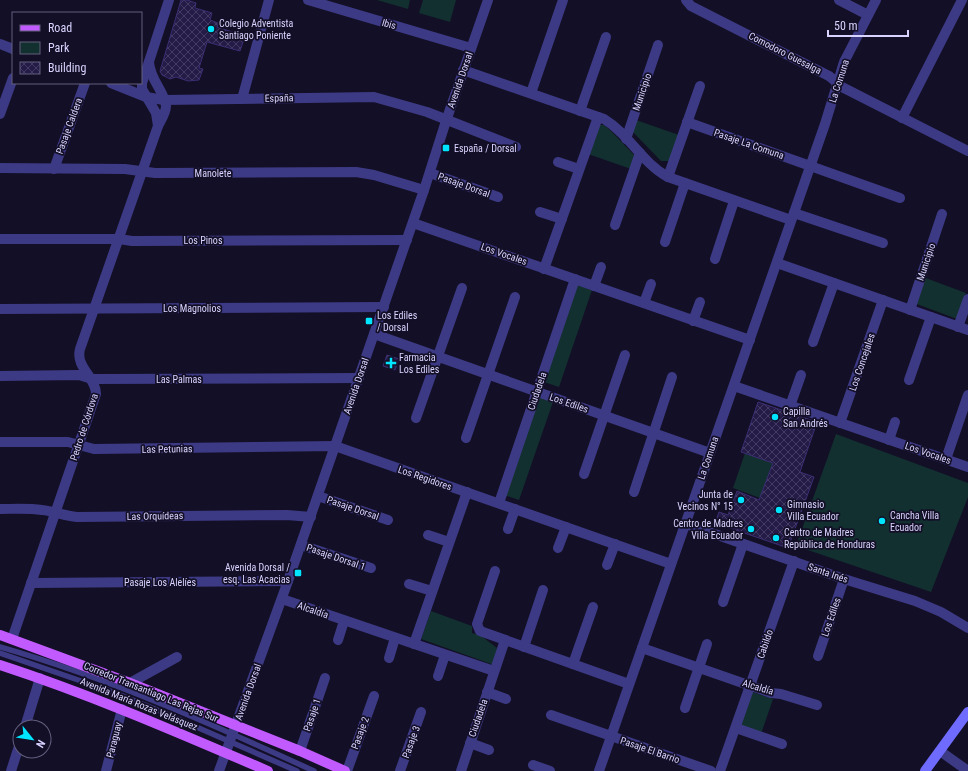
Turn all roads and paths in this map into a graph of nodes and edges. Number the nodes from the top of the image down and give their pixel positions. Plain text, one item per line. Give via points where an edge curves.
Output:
1 (169, 0) edge
2 (269, 0) edge
3 (308, 0) edge
4 (488, 0) edge
5 (563, 0) edge
6 (839, 0) edge
7 (876, 0) edge
8 (962, 0) edge
9 (320, 2) edge
10 (690, 2) edge
11 (868, 15) junction
12 (606, 37) dead end
13 (0, 44) edge
14 (658, 45) dead end
15 (471, 48) junction
16 (12, 49) edge
17 (149, 62) junction
18 (464, 70) junction
19 (12, 81) edge
20 (85, 84) edge
21 (114, 84) edge
22 (838, 85) junction
23 (700, 86) dead end
24 (530, 93) junction
25 (146, 97) junction
26 (242, 99) junction
27 (164, 100) junction
28 (580, 110) junction
29 (0, 114) edge
30 (598, 117) junction
31 (902, 118) junction
32 (446, 120) junction
33 (687, 122) junction
34 (158, 126) junction
35 (626, 139) junction
36 (516, 147) dead end
37 (967, 149) edge
38 (640, 153) junction
39 (558, 162) dead end
40 (810, 166) junction
41 (0, 168) edge
42 (54, 169) junction
43 (579, 170) junction
44 (142, 172) junction
45 (430, 173) junction
46 (668, 177) junction
47 (685, 183) junction
48 (424, 190) junction
49 (498, 197) dead end
50 (900, 198) dead end
51 (734, 201) junction
52 (540, 212) dead end
53 (942, 214) dead end
54 (793, 217) junction
55 (562, 219) junction
56 (413, 223) junction
57 (615, 225) dead end
58 (0, 239) edge
59 (119, 239) junction
60 (407, 240) junction
61 (665, 242) dead end
62 (882, 243) dead end
63 (715, 259) dead end
64 (777, 263) junction
65 (600, 267) dead end
66 (544, 268) junction
67 (575, 279) junction
68 (834, 283) junction
69 (651, 284) dead end
70 (594, 286) junction
71 (462, 288) dead end
72 (515, 297) dead end
73 (968, 299) edge
74 (883, 300) junction
75 (700, 302) dead end
76 (644, 303) junction
77 (384, 307) junction
78 (94, 308) junction
79 (0, 309) edge
80 (910, 310) junction
81 (931, 318) junction
82 (693, 321) junction
83 (958, 327) junction
84 (968, 330) edge
85 (374, 334) junction
86 (750, 340) junction
87 (813, 342) dead end
88 (625, 355) dead end
89 (438, 356) junction
90 (488, 374) junction
91 (801, 375) dead end
92 (0, 376) edge
93 (359, 378) junction
94 (672, 378) dead end
95 (92, 379) junction
96 (909, 380) dead end
97 (734, 386) junction
98 (537, 391) junction
99 (968, 395) edge
100 (790, 406) junction
101 (965, 411) edge
102 (604, 415) junction
103 (416, 418) dead end
104 (895, 422) dead end
105 (840, 423) junction
106 (654, 433) junction
107 (466, 438) dead end
108 (889, 440) junction
109 (0, 442) edge
110 (78, 445) junction
111 (335, 446) junction
112 (710, 453) junction
113 (946, 459) junction
114 (968, 467) edge
115 (584, 474) dead end
116 (467, 492) junction
117 (634, 492) dead end
118 (318, 496) junction
119 (499, 503) junction
120 (0, 509) edge
121 (515, 509) junction
122 (55, 513) junction
123 (311, 517) junction
124 (388, 520) dead end
125 (686, 524) junction
126 (566, 527) junction
127 (508, 529) dead end
128 (428, 535) dead end
129 (449, 542) junction
130 (615, 544) junction
131 (743, 544) junction
132 (301, 545) junction
133 (558, 548) dead end
134 (794, 561) junction
135 (671, 564) junction
136 (607, 565) dead end
137 (370, 568) dead end
138 (495, 571) dead end
139 (844, 579) junction
140 (288, 581) junction
141 (31, 583) junction
142 (409, 584) dead end
143 (544, 590) dead end
144 (432, 591) junction
145 (282, 599) junction
146 (723, 602) dead end
147 (593, 607) dead end
148 (344, 620) junction
149 (968, 628) edge
150 (0, 635) edge
151 (395, 638) junction
152 (12, 639) junction
153 (338, 640) dead end
154 (505, 640) junction
155 (414, 644) junction
156 (707, 644) dead end
157 (524, 646) junction
158 (0, 647) edge
159 (642, 648) junction
160 (0, 653) edge
161 (445, 655) junction
162 (818, 656) dead end
163 (176, 657) dead end
164 (389, 658) dead end
165 (574, 664) junction
166 (0, 665) edge
167 (699, 668) junction
168 (494, 671) junction
169 (438, 676) dead end
170 (40, 678) junction
171 (325, 678) dead end
172 (130, 683) junction
173 (629, 684) junction
174 (750, 686) junction
175 (487, 692) junction
176 (374, 696) dead end
177 (506, 699) dead end
178 (817, 706) dead end
179 (685, 708) dead end
180 (122, 709) junction
181 (421, 712) dead end
182 (968, 712) edge
183 (551, 715) dead end
184 (27, 719) edge
185 (736, 728) junction
186 (233, 734) junction
187 (611, 736) junction
188 (470, 743) junction
189 (782, 744) dead end
190 (489, 750) dead end
191 (300, 751) junction
192 (940, 751) junction
193 (226, 753) junction
194 (15, 759) edge
195 (532, 765) dead end
196 (11, 771) edge
197 (106, 771) edge
198 (219, 771) edge
199 (268, 771) edge
200 (297, 771) edge
201 (314, 771) edge
202 (346, 771) edge
203 (400, 771) edge
204 (460, 771) edge
205 (550, 771) edge
206 (599, 771) edge
207 (711, 771) edge
208 (720, 771) edge
209 (925, 771) edge
210 (968, 771) edge

1 - 17 street
2 - 26 street
3 - 9 street, Ibis
4 - 15 street, Avenida Dorsal
5 - 24 street
6 - 11 street
7 - 11 street, La Comuna
8 - 31 street
9 - 15 street, Ibis
10 - 22 street, Comodoro Guesalga via 829,76
11 - 22 street, La Comuna via 844,62
12 - 28 street
13 - 16 street
14 - 35 street, Municipio
15 - 18 street, Avenida Dorsal
17 - 25 street via 142,83
17 - 27 street via 151,73
18 - 24 street
18 - 32 street, Avenida Dorsal
19 - 29 street
20 - 42 street, Pasaje Caldera
21 - 25 street, España
22 - 31 street, Comodoro Guesalga
22 - 40 street, La Comuna
23 - 33 street
24 - 28 street
25 - 27 street, España
25 - 34 street via 156,113
26 - 27 street, España
26 - 32 street, España via 374,97
27 - 34 street, Pedro de Córdova via 166,106
28 - 30 street
30 - 35 street via 614,126
30 - 43 street
31 - 37 street, Comodoro Guesalga
32 - 36 street
32 - 45 street, Avenida Dorsal
33 - 40 street, Pasaje La Comuna
33 - 46 street
34 - 44 street, Pedro de Córdova
35 - 38 street
38 - 46 street
38 - 57 street
39 - 43 street
40 - 50 street
40 - 54 street, La Comuna
41 - 42 street, Manolete
42 - 44 street, Manolete via 125,168
43 - 55 street
44 - 48 street, Manolete via 356,172
44 - 59 street, Pedro de Córdova
45 - 48 street, Avenida Dorsal
45 - 49 street, Pasaje Dorsal
46 - 47 street
47 - 51 street
47 - 61 street
48 - 56 street, Avenida Dorsal
51 - 54 street
51 - 63 street
52 - 55 street
53 - 80 street, Municipio
54 - 62 street
54 - 64 street, La Comuna
55 - 66 street
56 - 60 street, Avenida Dorsal
56 - 66 street, Los Vocales
58 - 59 street, Los Pinos
59 - 60 street, Los Pinos
59 - 78 street, Pedro de Córdova
60 - 77 street, Avenida Dorsal
64 - 68 street
64 - 86 street, La Comuna
65 - 70 street
66 - 67 street, Los Vocales
67 - 70 street, Los Vocales
67 - 98 street, Ciudadela
68 - 74 street
68 - 87 street
69 - 76 street
70 - 76 street, Los Vocales
71 - 89 street
72 - 90 street
73 - 83 street
74 - 80 street
74 - 105 street, Los Concejales
75 - 82 street
76 - 82 street, Los Vocales
77 - 78 street, Los Magnolios
77 - 85 street, Avenida Dorsal
78 - 79 street, Los Magnolios
78 - 95 street, Pedro de Córdova via 79,357
80 - 81 street
81 - 83 street
81 - 96 street
82 - 86 street, Los Vocales
83 - 84 street
85 - 89 street, Los Ediles
85 - 93 street, Avenida Dorsal
86 - 97 street, La Comuna
88 - 102 street
89 - 90 street, Los Ediles
89 - 103 street
90 - 98 street, Los Ediles
90 - 107 street
91 - 100 street
92 - 95 street, Las Palmas via 79,375
93 - 95 street, Las Palmas
93 - 111 street, Avenida Dorsal
94 - 106 street
95 - 110 street, Pedro de Córdova via 96,394
97 - 100 street, Los Vocales
97 - 112 street, La Comuna
98 - 102 street, Los Ediles
98 - 119 street, Ciudadela
99 - 101 street
100 - 105 street, Los Vocales
101 - 113 street
102 - 106 street, Los Ediles
102 - 115 street
104 - 108 street
105 - 108 street, Los Vocales
106 - 112 street, Los Ediles
106 - 117 street
108 - 113 street, Los Vocales
109 - 110 street, Las Petunias via 61,442
110 - 111 street, Las Petunias via 94,449
110 - 122 street, Pedro de Córdova
111 - 116 street, Los Regidores
111 - 118 street, Avenida Dorsal
112 - 125 street, La Comuna
113 - 114 street, Los Vocales
116 - 119 street, Los Regidores
116 - 129 street
118 - 123 street, Avenida Dorsal
118 - 124 street, Pasaje Dorsal
119 - 121 street, Los Regidores
120 - 122 street, Las Orquídeas via 36,509
121 - 126 street, Los Regidores
121 - 127 street
122 - 123 street, Las Orquídeas via 76,517
122 - 141 street, Pedro de Córdova
123 - 132 street, Avenida Dorsal
125 - 131 street, Santa Inés
125 - 135 street, La Comuna
126 - 130 street, Los Regidores
126 - 133 street
128 - 129 street
129 - 144 street
130 - 135 street, Los Regidores
130 - 136 street
131 - 134 street, Santa Inés
131 - 146 street
132 - 137 street, Pasaje Dorsal 1
132 - 140 street, Avenida Dorsal
134 - 139 street, Santa Inés
134 - 174 street, Cabildo
135 - 159 street, La Comuna
138 - 154 street via 477,624 480,631
139 - 149 street, Santa Inés via 928,606
139 - 162 street, Los Ediles
140 - 141 street, Pasaje Los Alelíes
140 - 145 street, Avenida Dorsal
141 - 152 street, Pedro de Córdova
142 - 144 street
143 - 157 street
144 - 155 street
145 - 148 street, Alcaldía
145 - 186 street, Avenida Dorsal
147 - 165 street
148 - 151 street, Alcaldía
148 - 153 street
150 - 152 main road, Avenida María Rozas Velásquez
151 - 155 street, Alcaldía
151 - 164 street
152 - 172 main road, Avenida María Rozas Velásquez
154 - 157 street
154 - 168 street, Ciudadela
155 - 161 street, Alcaldía
156 - 167 street
157 - 165 street
158 - 186 lane, Corredor Transantiago Las Rejas Sur via 108,683
159 - 167 street, Alcaldía
159 - 173 street, La Comuna
160 - 186 lane
161 - 168 street, Alcaldía
161 - 169 street
163 - 172 street, Avenida María Rozas Velásquez
165 - 173 street
166 - 170 main road, Avenida María Rozas Velásquez
167 - 174 street, Alcaldía
167 - 179 street
168 - 175 street, Ciudadela
170 - 180 main road, Avenida María Rozas Velásquez
170 - 184 street
171 - 191 street, Pasaje 1
172 - 186 main road, Avenida María Rozas Velásquez
173 - 187 street, La Comuna
174 - 178 street, Alcaldía
174 - 185 street, Cabildo
175 - 177 street, Ciudadela
175 - 188 street, Ciudadela
176 - 202 street, Pasaje 2
180 - 193 main road, Avenida María Rozas Velásquez
180 - 197 street, Paraguay
181 - 203 street, Pasaje 3
182 - 192 main road
183 - 187 street
185 - 189 street
185 - 208 street, Cabildo
186 - 191 main road, Avenida María Rozas Velásquez
186 - 193 street, Avenida Dorsal
186 - 200 lane
186 - 201 lane, Corredor Transantiago Las Rejas Sur
187 - 206 street, La Comuna
187 - 207 street, Pasaje El Barrio
188 - 190 street, Ciudadela
188 - 204 street, Ciudadela
191 - 202 main road, Avenida María Rozas Velásquez
192 - 209 main road
192 - 210 street
193 - 198 street, Avenida Dorsal
193 - 199 main road, Avenida María Rozas Velásquez
194 - 196 street
195 - 205 street

